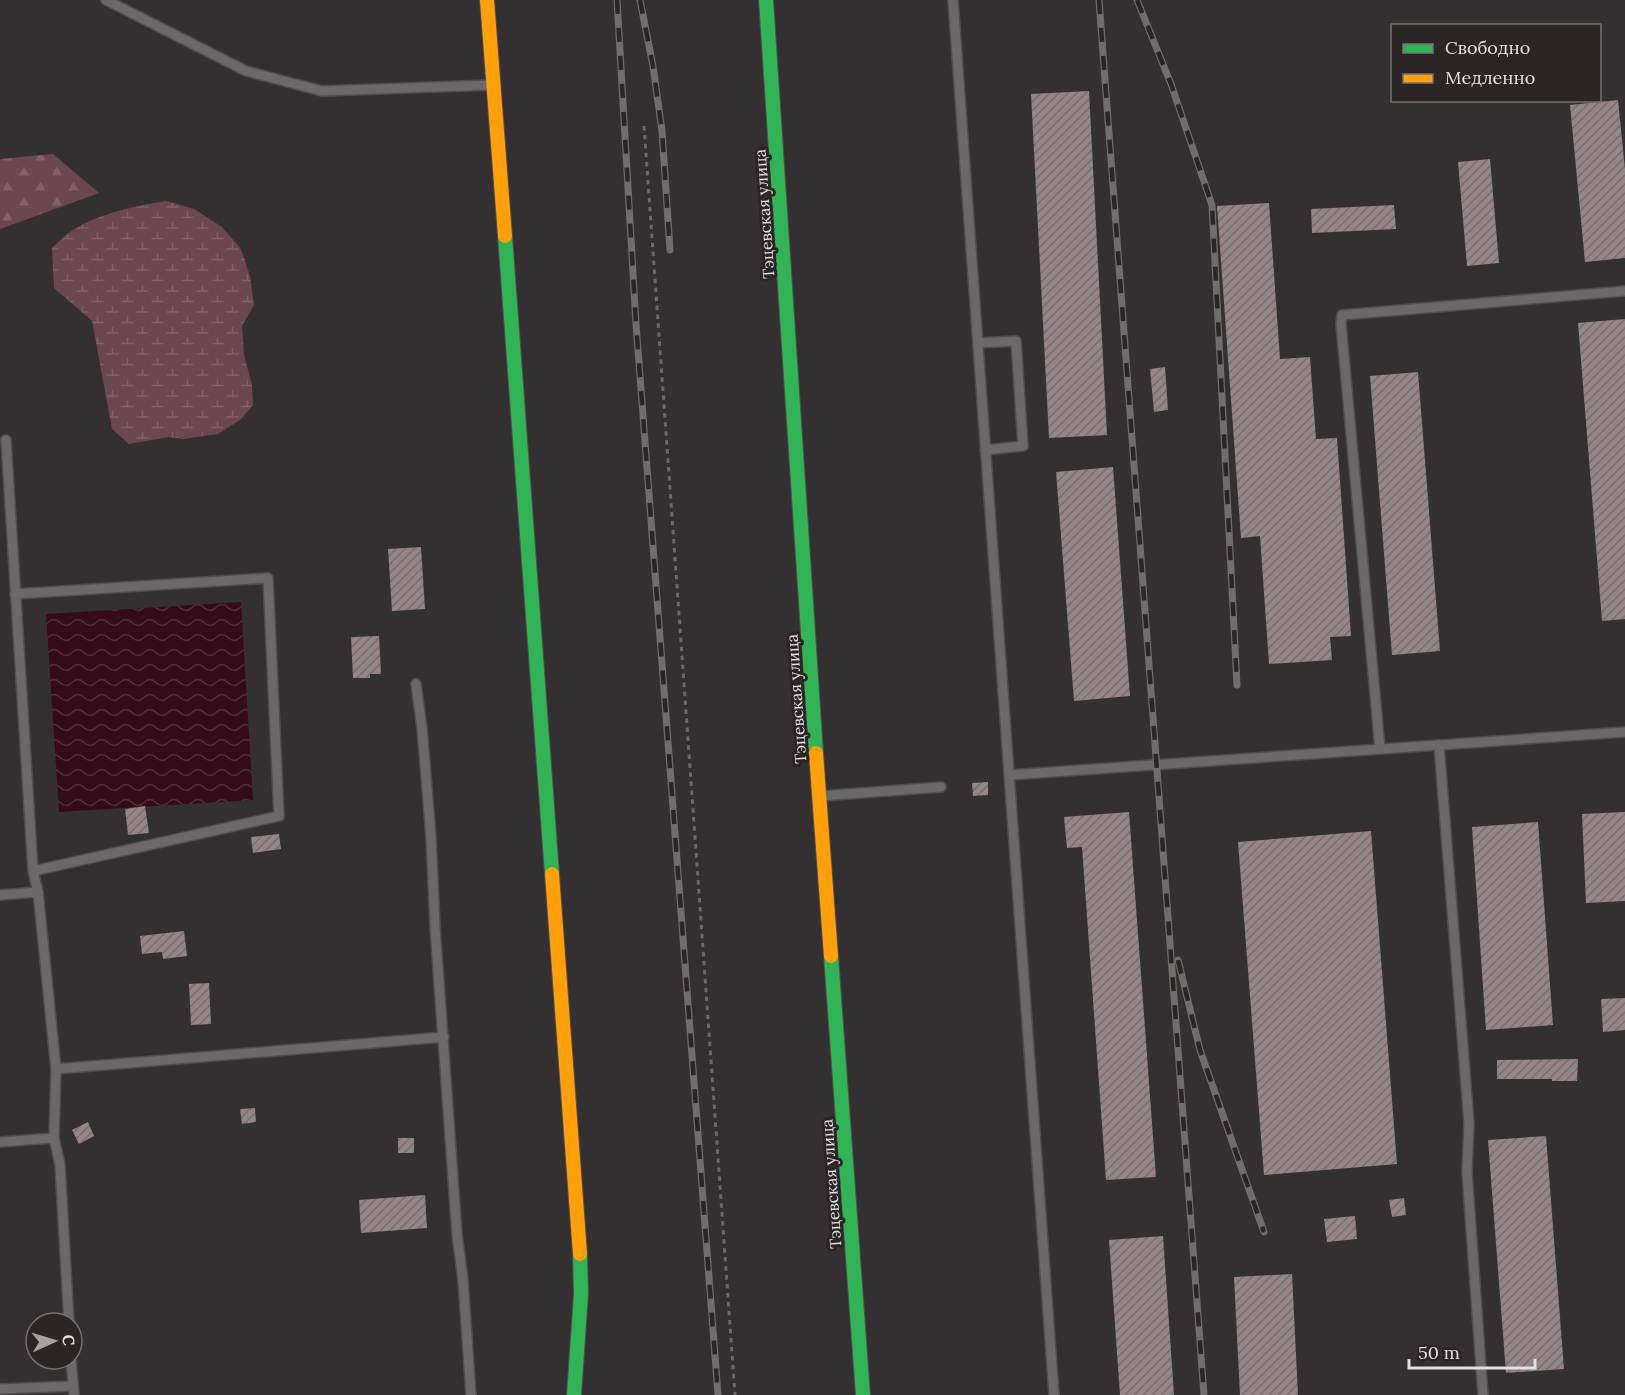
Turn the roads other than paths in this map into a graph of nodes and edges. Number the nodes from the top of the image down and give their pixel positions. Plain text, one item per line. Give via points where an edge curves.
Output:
1 (106, 0) edge
2 (487, 0) edge
3 (766, 0) edge
4 (953, 0) edge
5 (494, 85) junction
6 (1625, 291) edge
7 (978, 343) junction
8 (6, 440) dead end
9 (985, 450) junction
10 (15, 594) junction
11 (416, 684) dead end
12 (1625, 732) edge
13 (1439, 745) junction
14 (1380, 749) junction
15 (1009, 775) junction
16 (941, 787) dead end
17 (819, 796) junction
18 (33, 871) junction
19 (38, 892) junction
20 (0, 895) edge
21 (444, 1037) junction
22 (56, 1070) junction
23 (54, 1138) junction
24 (0, 1142) edge
25 (68, 1311) edge
26 (72, 1371) edge
27 (0, 1389) edge
28 (73, 1390) edge
29 (471, 1395) edge
30 (574, 1395) edge
31 (863, 1395) edge
32 (1054, 1395) edge
33 (1483, 1395) edge

1 - 5 lane via 246,71 322,91
2 - 5 street
3 - 17 street, Тэцевская улица
4 - 7 lane
5 - 30 street via 580,1255
6 - 14 lane via 1342,315
7 - 9 lane
7 - 9 lane via 1016,341 1017,353 1023,446
8 - 10 lane
9 - 15 lane
10 - 18 lane
10 - 18 lane via 268,578 279,816
11 - 21 lane
12 - 13 lane
13 - 14 lane
13 - 33 lane via 1468,1123 1467,1172
14 - 15 lane
15 - 32 lane
16 - 17 lane
17 - 31 street, Тэцевская улица
18 - 19 lane
19 - 20 lane
19 - 22 lane
21 - 22 lane
21 - 29 lane
22 - 23 lane
23 - 24 lane
23 - 25 lane via 60,1165
26 - 28 lane
27 - 28 lane

